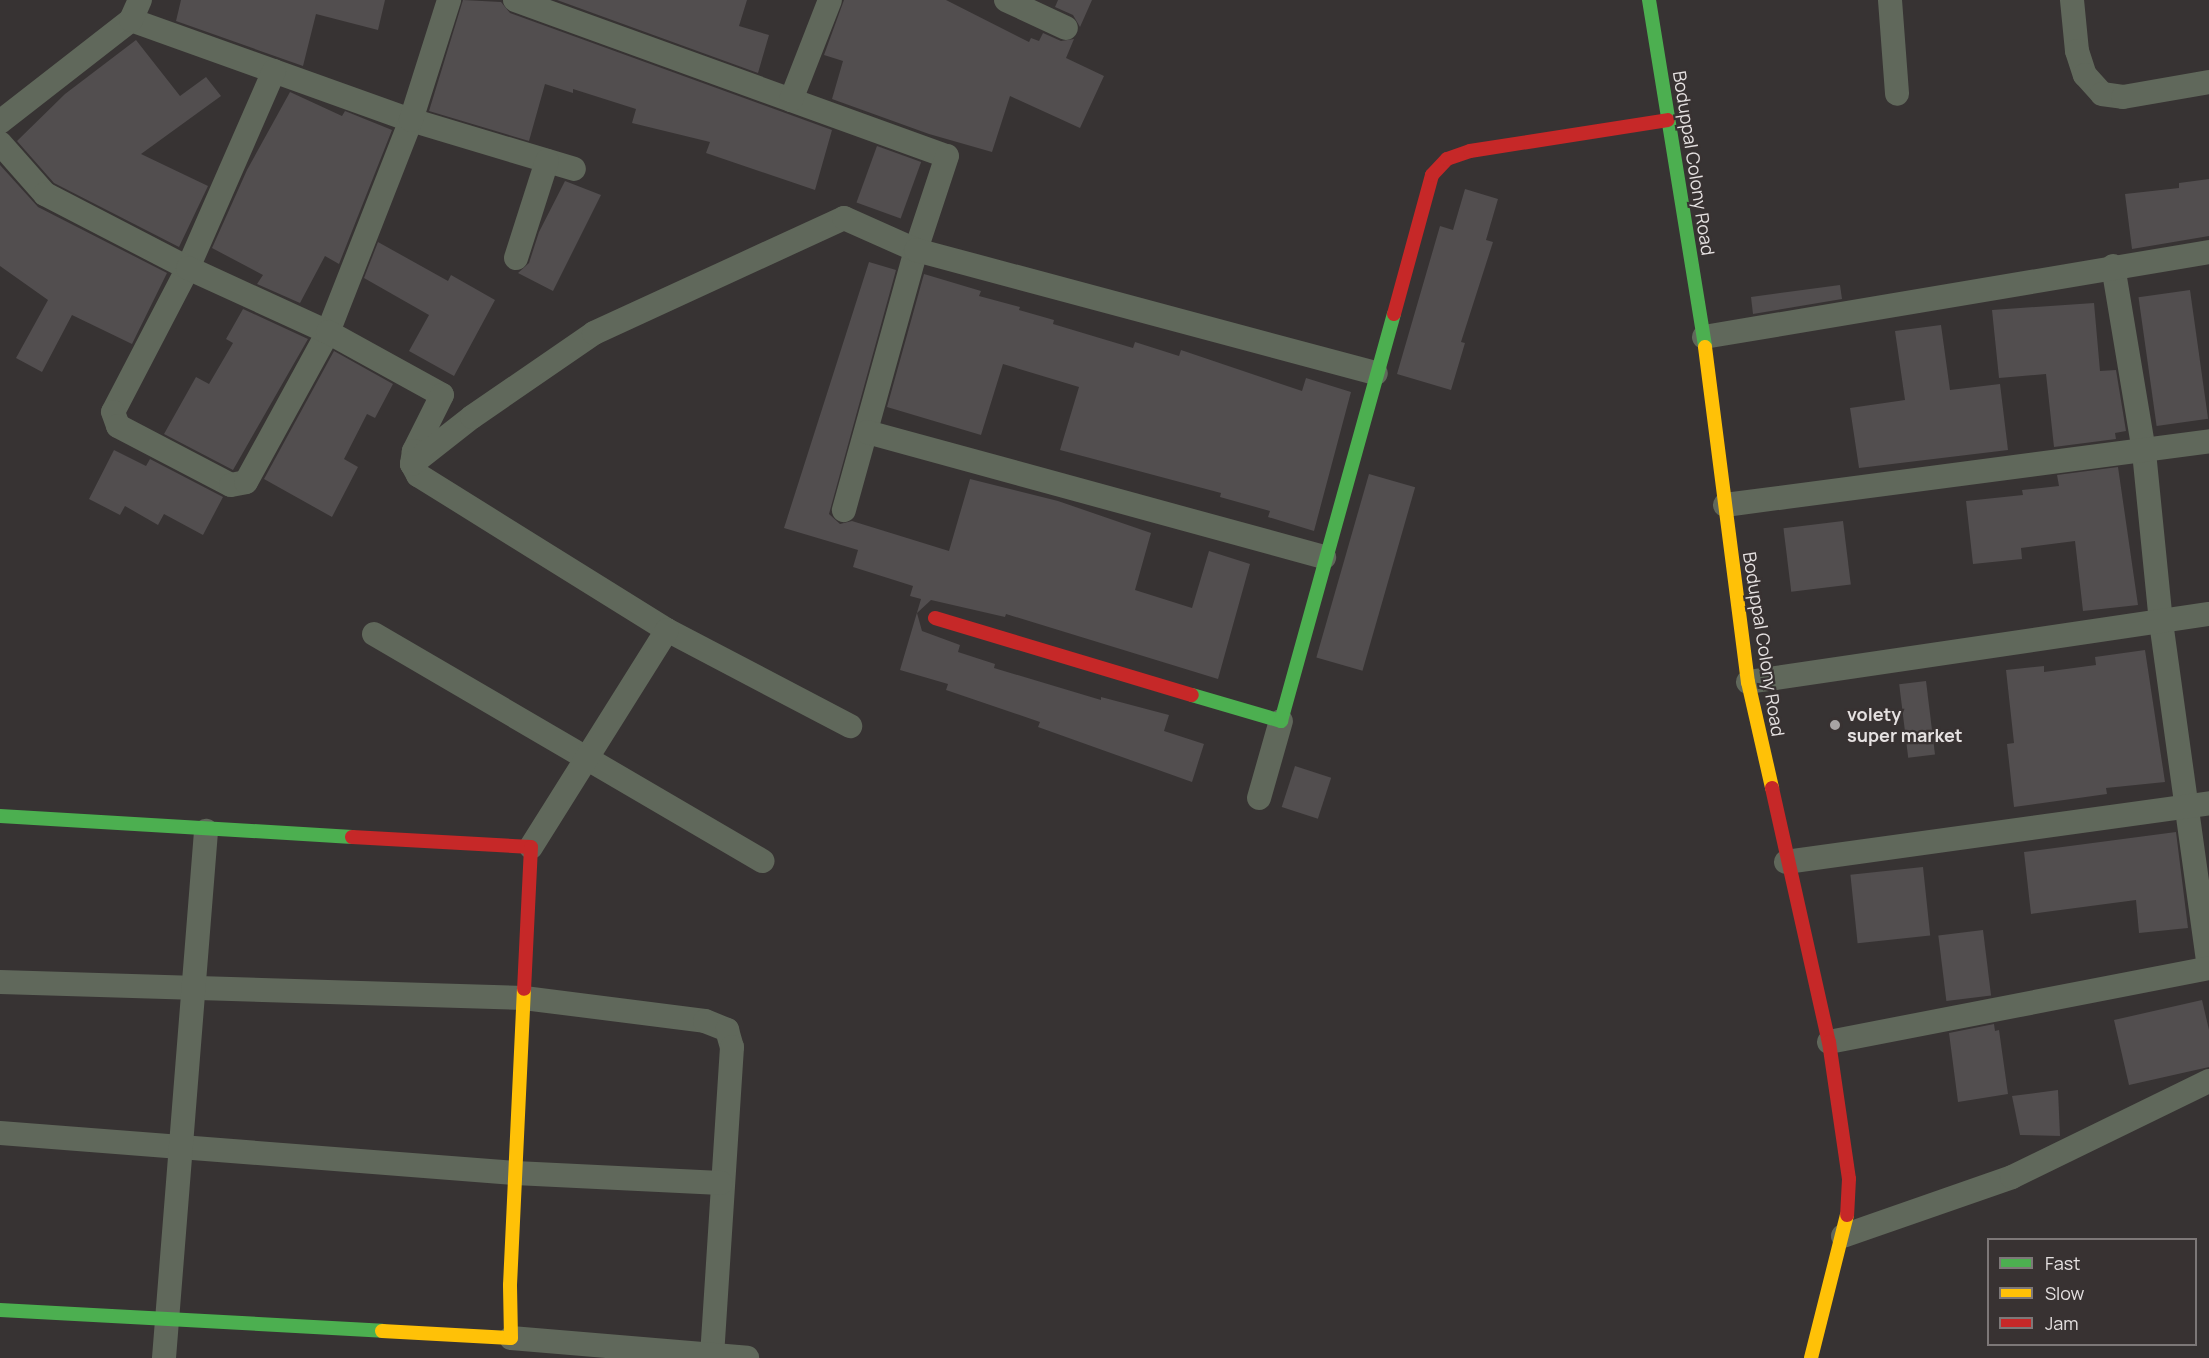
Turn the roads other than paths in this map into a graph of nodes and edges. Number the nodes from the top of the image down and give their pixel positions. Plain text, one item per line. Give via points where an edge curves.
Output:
1 (449, 0) edge
2 (515, 0) edge
3 (830, 0) edge
4 (1006, 0) edge
5 (1649, 0) edge
6 (1890, 0) edge
7 (2072, 0) edge
8 (136, 10) edge
9 (1066, 27) dead end
10 (274, 71) junction
11 (2209, 82) edge
12 (1897, 94) dead end
13 (790, 100) junction
14 (411, 120) junction
15 (1668, 120) junction
16 (0, 122) edge
17 (0, 143) edge
18 (547, 161) junction
19 (574, 169) dead end
20 (916, 250) junction
21 (2209, 252) edge
22 (516, 258) dead end
23 (2113, 266) junction
24 (188, 268) junction
25 (328, 332) junction
26 (1704, 337) junction
27 (1376, 373) junction
28 (867, 432) junction
29 (2209, 441) edge
30 (2144, 452) junction
31 (412, 464) junction
32 (1725, 505) junction
33 (844, 510) dead end
34 (1324, 557) junction
35 (2209, 614) edge
36 (935, 618) dead end
37 (2161, 622) junction
38 (668, 630) junction
39 (374, 634) dead end
40 (1748, 682) junction
41 (1281, 722) junction
42 (850, 726) dead end
43 (586, 760) junction
44 (1259, 798) dead end
45 (2198, 805) edge
46 (0, 816) edge
47 (206, 831) junction
48 (531, 848) junction
49 (763, 861) dead end
50 (1786, 862) junction
51 (2209, 967) edge
52 (0, 982) edge
53 (195, 988) junction
54 (524, 998) junction
55 (1829, 1042) junction
56 (2209, 1081) edge
57 (0, 1133) edge
58 (184, 1147) junction
59 (515, 1173) junction
60 (721, 1183) junction
61 (1843, 1236) junction
62 (0, 1310) edge
63 (169, 1320) junction
64 (511, 1338) junction
65 (712, 1356) edge
66 (164, 1358) edge
67 (747, 1358) edge
68 (1810, 1358) edge

1 - 14 street
2 - 13 street
3 - 13 street
4 - 9 street
5 - 15 street, Boduppal Colony Road
6 - 12 street
7 - 11 street via 2077,51 2085,75 2102,94 2123,97
8 - 10 street
8 - 16 street
10 - 14 street
10 - 24 street
13 - 20 street via 947,156
14 - 18 street
14 - 25 street
15 - 26 street, Boduppal Colony Road
15 - 27 street via 1470,151 1447,159 1432,175 1424,199
17 - 24 street via 45,194
18 - 19 street
18 - 22 street
20 - 27 street
20 - 28 street
20 - 31 street via 844,218 594,333 472,417
21 - 23 street
23 - 26 street
23 - 30 street
24 - 25 street
24 - 25 street via 113,412 113,420 231,485 246,482 252,473
25 - 31 street via 442,395 414,451
26 - 32 street, Boduppal Colony Road
27 - 34 street
28 - 33 street
28 - 34 street
29 - 30 street
30 - 32 street
30 - 37 street
31 - 38 street via 418,475
32 - 40 street, Boduppal Colony Road
34 - 41 street
35 - 37 street
36 - 41 street
37 - 40 street
37 - 45 street
38 - 42 street
38 - 43 street
39 - 43 street
40 - 50 street, Boduppal Colony Road
41 - 44 street
43 - 48 street
43 - 49 street
45 - 50 street
45 - 51 street
46 - 47 street
47 - 48 street
47 - 53 street
48 - 54 street
50 - 55 street, Boduppal Colony Road
51 - 55 street
52 - 53 street
53 - 54 street
53 - 58 street
54 - 59 street
54 - 60 street via 705,1021 727,1030 732,1047
55 - 61 street, Boduppal Colony Road via 1849,1179
56 - 61 street via 2012,1177
57 - 58 street
58 - 59 street
58 - 63 street
59 - 60 street
59 - 64 street
60 - 65 street
61 - 68 street, Boduppal Colony Road
62 - 63 street
63 - 64 street
63 - 66 street
64 - 65 street
65 - 67 street

